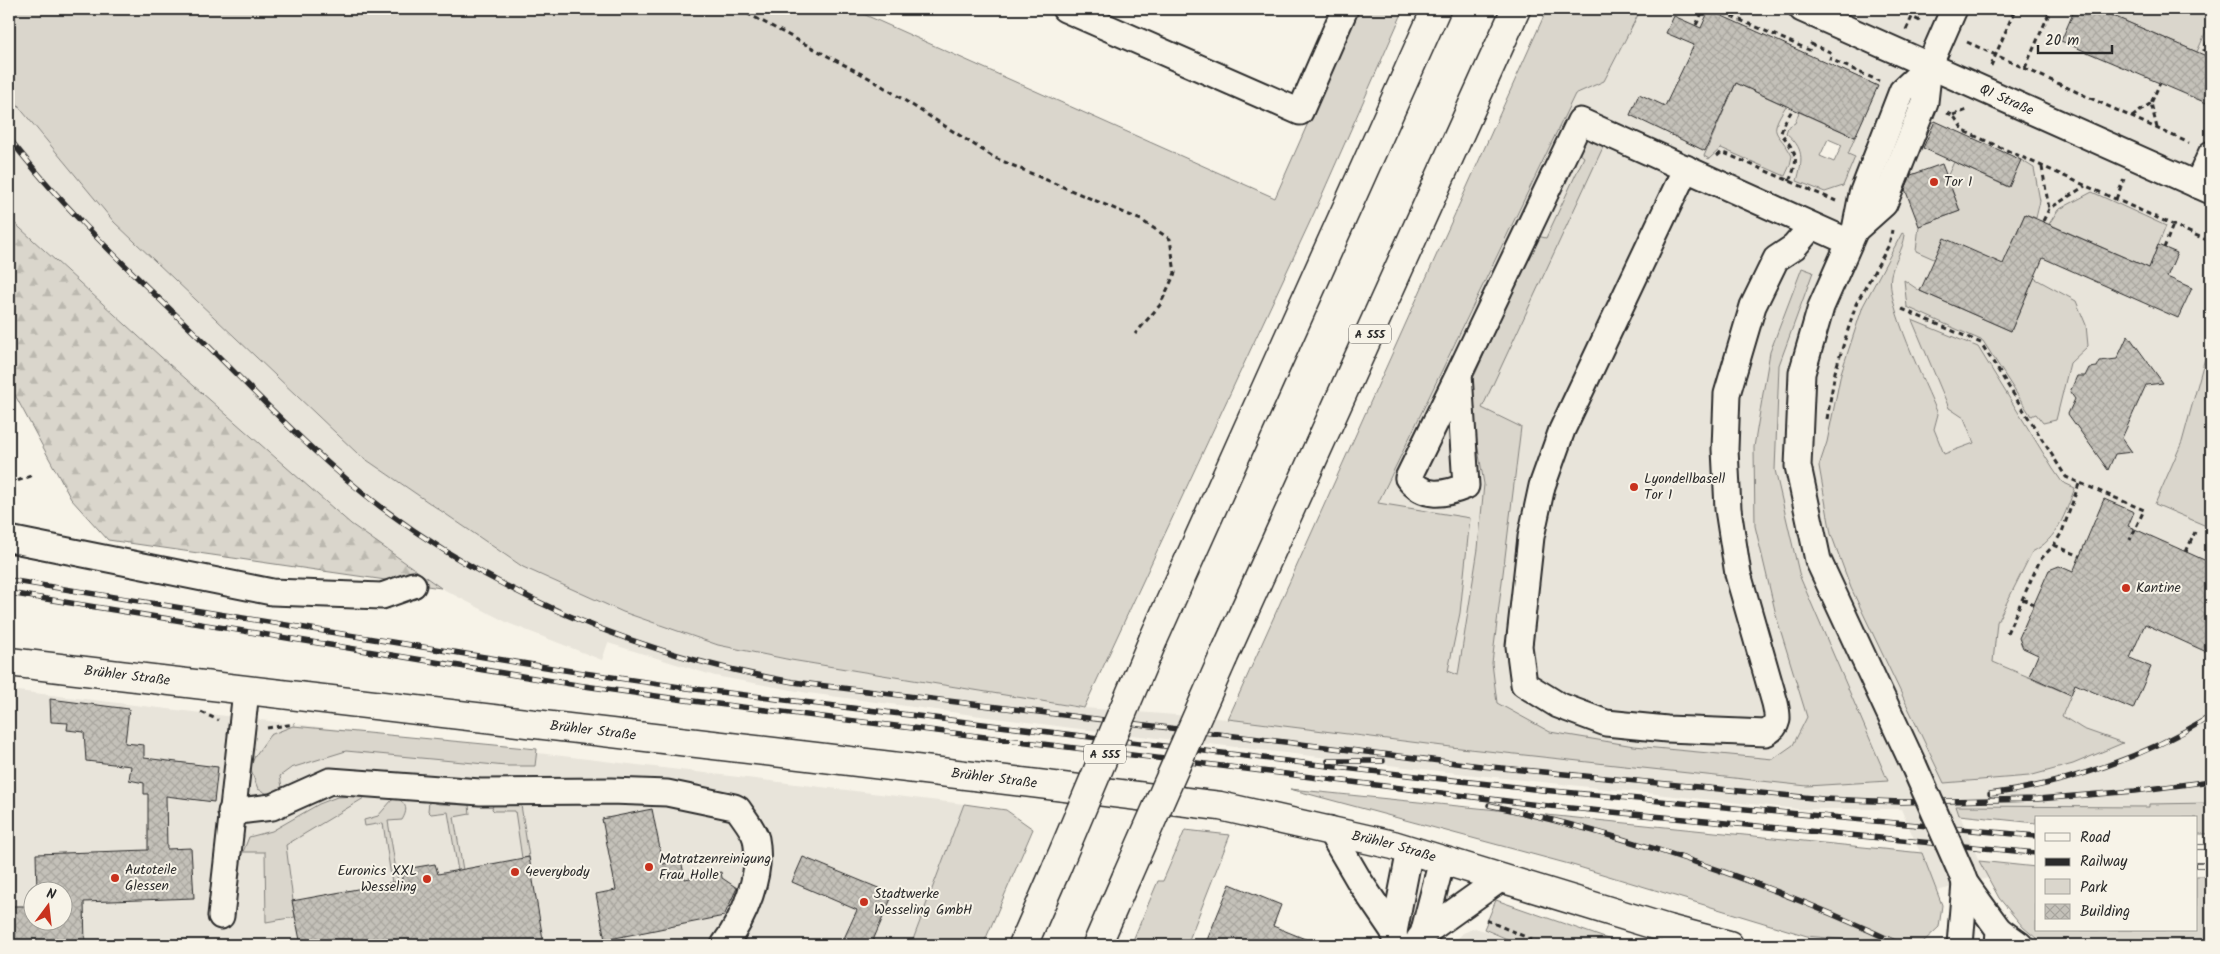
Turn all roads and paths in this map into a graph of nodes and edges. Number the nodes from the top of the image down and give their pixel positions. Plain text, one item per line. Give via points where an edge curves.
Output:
1 (739, 9) edge
2 (1065, 9) edge
3 (1206, 9) edge
4 (1345, 9) edge
5 (1436, 9) edge
6 (1516, 9) edge
7 (1704, 9) edge
8 (1715, 9) edge
9 (1802, 9) edge
10 (1954, 9) edge
11 (2051, 9) edge
12 (1213, 12) dead end
13 (1696, 25) dead end
14 (2211, 32) edge
15 (2208, 52) dead end
16 (1995, 55) dead end
17 (1929, 66) junction
18 (2024, 68) junction
19 (1880, 82) dead end
20 (2160, 84) dead end
21 (2151, 103) junction
22 (1793, 109) dead end
23 (2132, 117) junction
24 (2157, 129) junction
25 (2202, 150) edge
26 (1715, 158) dead end
27 (2042, 166) dead end
28 (1686, 168) junction
29 (1789, 181) junction
30 (2085, 186) dead end
31 (2204, 188) edge
32 (1840, 202) dead end
33 (2050, 209) junction
34 (2043, 221) dead end
35 (1812, 226) junction
36 (2174, 226) dead end
37 (1892, 227) dead end
38 (1852, 236) junction
39 (2164, 248) dead end
40 (1902, 309) dead end
41 (1135, 334) dead end
42 (1459, 374) dead end
43 (1826, 424) dead end
44 (31, 476) dead end
45 (9, 480) edge
46 (2079, 484) junction
47 (2195, 532) dead end
48 (9, 539) edge
49 (2130, 540) dead end
50 (2054, 546) junction
51 (2186, 552) dead end
52 (2080, 556) dead end
53 (413, 586) dead end
54 (2022, 599) junction
55 (2034, 604) dead end
56 (2007, 633) dead end
57 (9, 662) edge
58 (246, 691) junction
59 (231, 812) junction
60 (1330, 829) junction
61 (1410, 850) junction
62 (1442, 860) junction
63 (1963, 877) junction
64 (1500, 879) junction
65 (221, 916) dead end
66 (1482, 919) dead end
67 (1999, 937) edge
68 (1395, 938) edge
69 (1419, 939) edge
70 (724, 945) edge
71 (1023, 945) edge
72 (1097, 945) edge
73 (1544, 945) edge
74 (1729, 945) edge
75 (1960, 945) edge
76 (2020, 945) edge

1 - 41 path via 871,79 995,158 1141,220 1170,239 1175,273 1160,305
2 - 4 street via 1300,112
3 - 12 path
5 - 71 main road, A 555, bridge via 1153,640
6 - 72 main road, A 555, bridge
7 - 13 path
8 - 19 path via 1809,50 1811,44 1832,53 1830,59
9 - 17 street, Q1 Straße
10 - 17 street
11 - 18 path
14 - 15 path via 2204,50
16 - 18 path
17 - 31 street, Q1 Straße
17 - 38 street via 1902,92 1879,145
17 - 38 street via 1925,102 1884,204
18 - 23 path
20 - 21 path
21 - 23 path
21 - 24 path
22 - 29 path via 1781,133 1796,154 1796,164
23 - 24 path
24 - 25 path
25 - 31 street
26 - 29 path via 1722,152
27 - 33 path
28 - 35 street
28 - 35 street via 1562,430 1542,486 1531,537 1520,646 1524,684 1558,705 1606,722 1667,730 1766,733 1774,728 1778,719 1775,703 1738,574 1728,509 1727,394 1753,306 1776,259 1794,247
28 - 42 street via 1580,120
29 - 32 path
30 - 33 path
33 - 34 path
35 - 38 street
36 - 39 path
37 - 43 path via 1889,246 1856,304 1836,372
38 - 63 street, bridge via 1821,307 1802,373 1798,466 1818,560
40 - 46 path via 1981,344 2066,477
44 - 45 path
46 - 49 path via 2144,510
46 - 50 path
47 - 51 path
48 - 53 street via 272,592 382,596
50 - 52 path
50 - 54 path via 2040,560
54 - 55 path
54 - 56 path
57 - 58 main road, Brühler Straße
58 - 59 street
58 - 60 main road, Brühler Straße via 1220,806
59 - 65 street
59 - 70 street via 272,807 330,781 480,792 667,793 734,807 756,838 756,861 752,888 738,926
60 - 61 main road, Brühler Straße
60 - 68 street
61 - 62 main road, Brühler Straße
61 - 68 street
62 - 64 main road, Brühler Straße
62 - 69 street
63 - 67 street
63 - 75 street
64 - 69 street
64 - 74 main road, Brühler Straße
66 - 73 path
67 - 76 street

